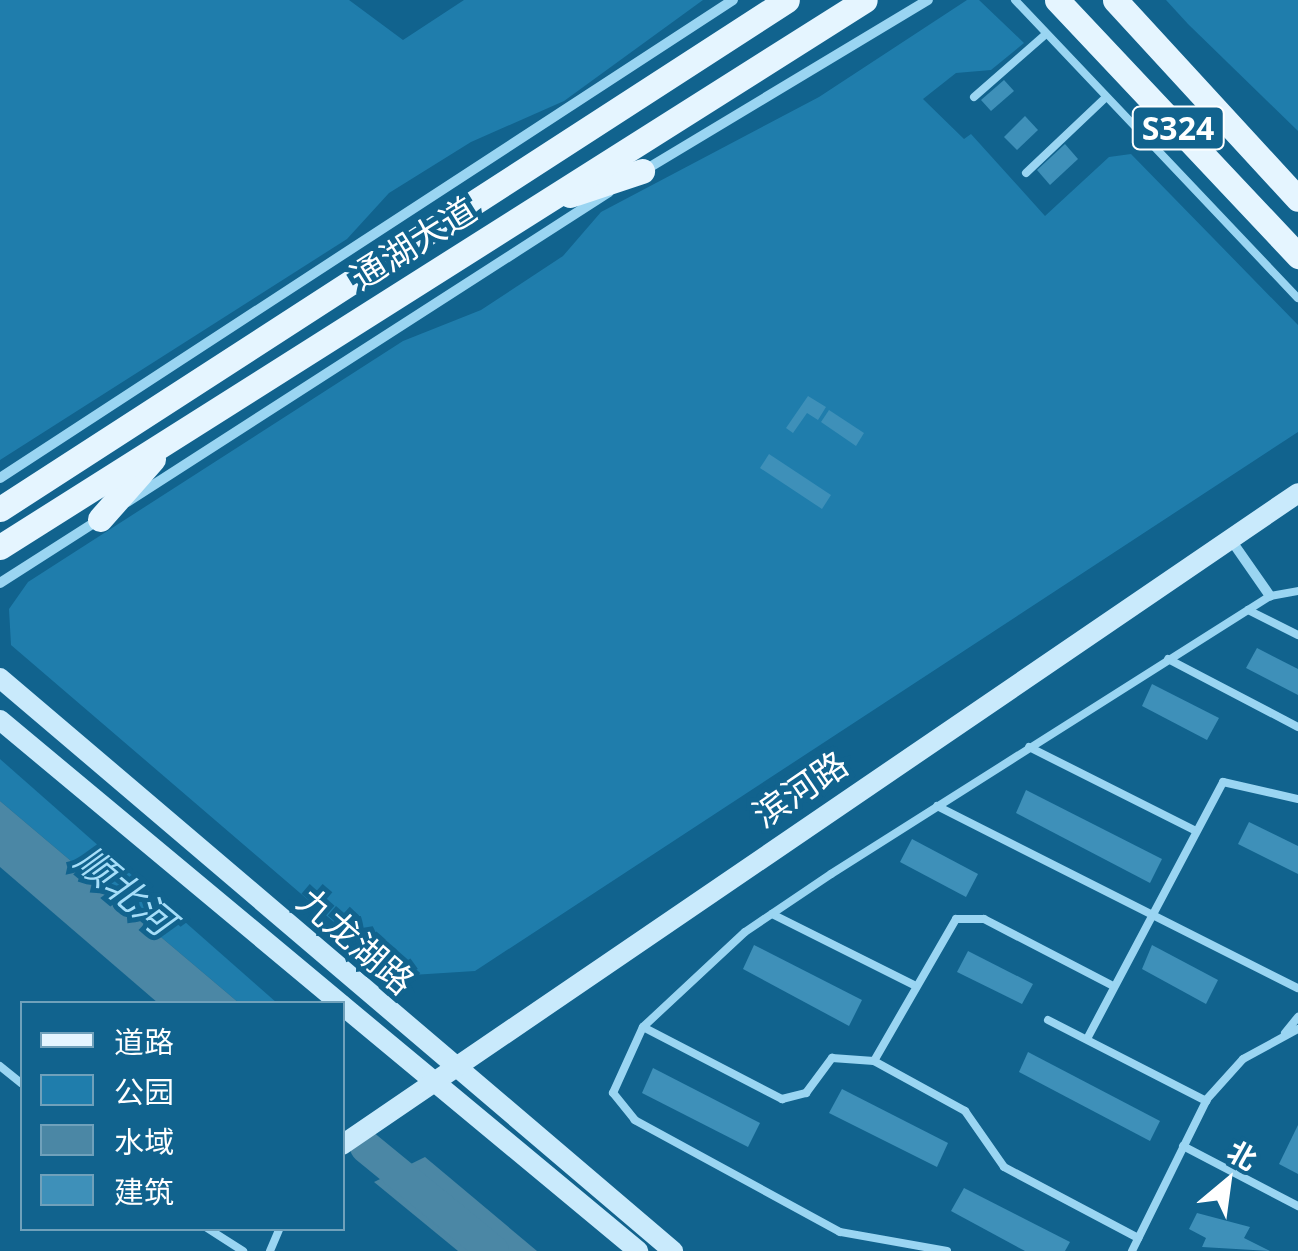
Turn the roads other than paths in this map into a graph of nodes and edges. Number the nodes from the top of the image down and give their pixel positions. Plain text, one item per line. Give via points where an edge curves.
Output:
1 (733, 0) edge
2 (761, 0) edge
3 (787, 0) edge
4 (928, 0) edge
5 (1016, 0) edge
6 (1057, 0) edge
7 (1114, 0) edge
8 (860, 2) edge
9 (1046, 34) junction
10 (732, 36) junction
11 (974, 97) dead end
12 (1106, 98) junction
13 (642, 172) junction
14 (1026, 173) dead end
15 (1298, 199) edge
16 (541, 203) junction
17 (1298, 256) edge
18 (1298, 298) edge
19 (172, 438) junction
20 (0, 478) edge
21 (1298, 493) edge
22 (7, 502) edge
23 (100, 519) junction
24 (1230, 538) junction
25 (0, 547) edge
26 (0, 584) edge
27 (1298, 591) edge
28 (1270, 596) junction
29 (1248, 610) junction
30 (1298, 636) edge
31 (1168, 659) junction
32 (0, 678) edge
33 (0, 720) edge
34 (1298, 728) edge
35 (1028, 747) junction
36 (1298, 799) edge
37 (937, 806) junction
38 (1196, 831) junction
39 (772, 914) junction
40 (1152, 914) junction
41 (914, 985) junction
42 (1114, 986) junction
43 (1298, 988) edge
44 (338, 1001) edge
45 (345, 1007) edge
46 (1298, 1017) edge
47 (1048, 1020) dead end
48 (643, 1026) junction
49 (1298, 1029) edge
50 (1285, 1033) junction
51 (1087, 1040) junction
52 (874, 1061) junction
53 (450, 1064) junction
54 (0, 1066) edge
55 (430, 1078) junction
56 (20, 1082) edge
57 (1206, 1102) junction
58 (345, 1143) edge
59 (1183, 1146) junction
60 (1298, 1206) edge
61 (212, 1231) edge
62 (1138, 1238) junction
63 (243, 1251) edge
64 (638, 1251) edge
65 (673, 1251) edge
66 (946, 1251) edge
67 (1132, 1251) edge

1 - 20 street
2 - 10 main road
3 - 10 main road, 通湖大道
4 - 13 street
5 - 9 lane
6 - 17 main road, S324
7 - 15 main road, S324
8 - 16 main road, 通湖大道
9 - 11 lane
9 - 12 lane
10 - 22 main road, 通湖大道
12 - 14 lane
12 - 18 lane
13 - 16 main road
13 - 23 street
16 - 19 main road, 通湖大道
19 - 23 main road
19 - 25 main road, 通湖大道
21 - 24 street, 滨河路
23 - 26 street
24 - 28 street
24 - 53 street, 滨河路
27 - 28 lane
28 - 29 lane
29 - 30 lane
29 - 31 lane
31 - 34 lane
31 - 35 lane
32 - 53 street, 九龙湖路
33 - 44 street, 九龙湖路
35 - 37 lane
35 - 38 lane
36 - 38 lane via 1227,779
37 - 39 lane
37 - 40 lane
38 - 40 lane
39 - 41 lane
39 - 48 lane
40 - 42 lane
40 - 43 lane
41 - 42 lane via 944,930 965,918
41 - 52 lane
42 - 51 lane
45 - 55 street, 九龙湖路
46 - 50 lane
47 - 51 lane
48 - 52 lane via 782,1100 806,1093 832,1058
48 - 66 lane via 614,1085 616,1102 634,1120 840,1232
49 - 50 lane
50 - 57 lane via 1243,1058
51 - 57 lane
52 - 62 lane via 965,1111 1004,1168
53 - 55 street, 滨河路
53 - 65 street, 九龙湖路
54 - 56 lane
55 - 58 street, 滨河路
55 - 64 street, 九龙湖路
57 - 59 lane
59 - 60 lane
59 - 62 lane
61 - 63 lane
62 - 67 lane

